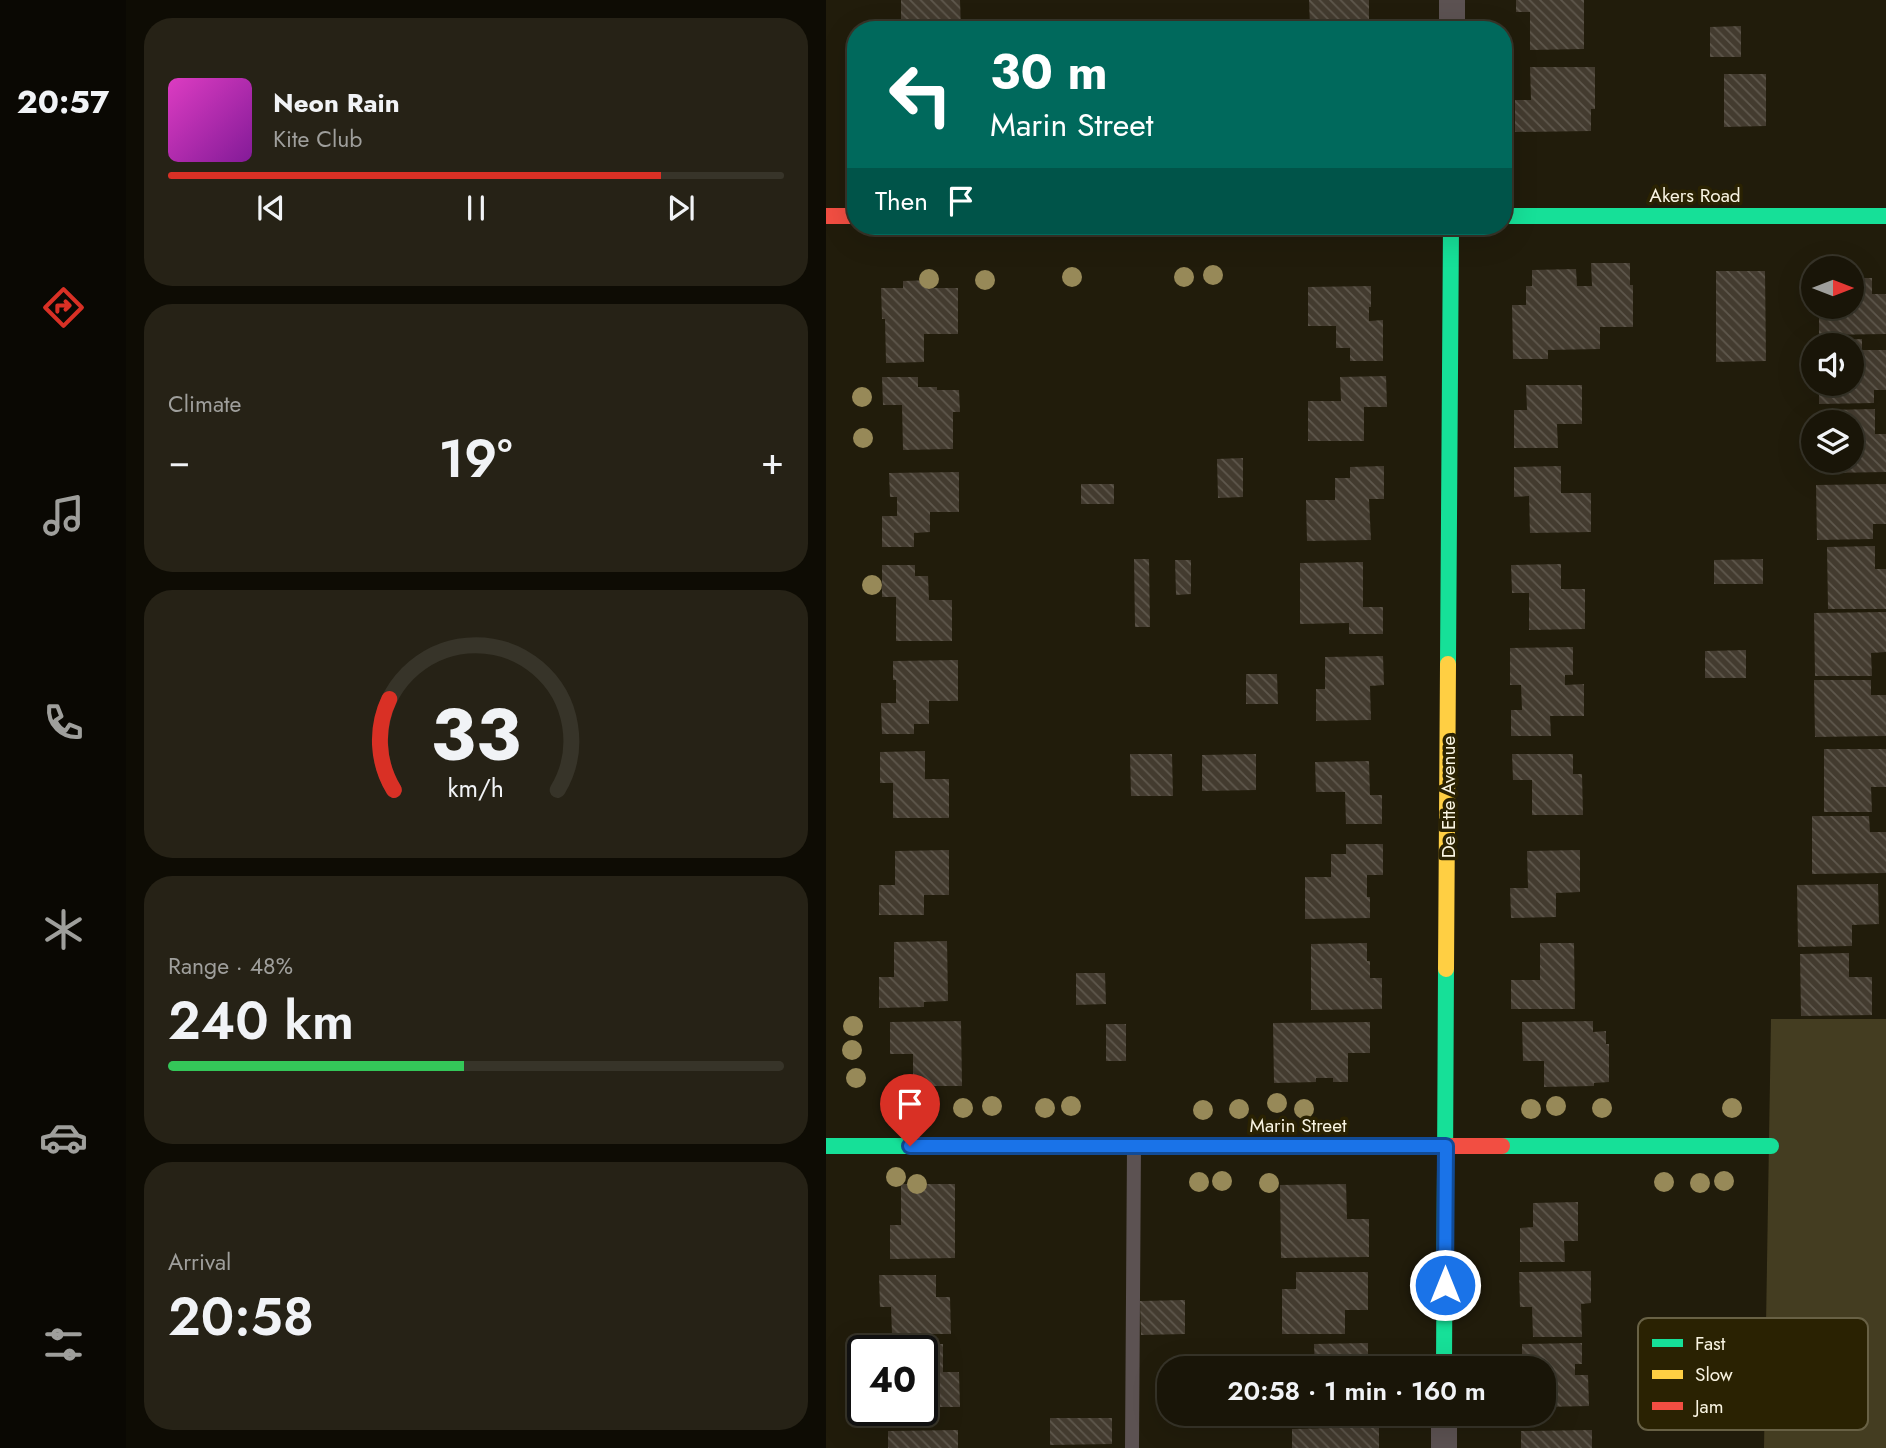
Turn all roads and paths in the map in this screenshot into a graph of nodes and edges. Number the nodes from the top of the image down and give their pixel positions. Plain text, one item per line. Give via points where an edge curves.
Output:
1 (1452, 0) edge
2 (1452, 21) edge
3 (826, 216) edge
4 (847, 216) edge
5 (1512, 216) edge
6 (1886, 216) edge
7 (1451, 235) edge
8 (826, 1146) edge
9 (1134, 1146) junction
10 (1446, 1146) junction
11 (1771, 1146) dead end
12 (1444, 1356) edge
13 (1444, 1426) edge
14 (1132, 1448) edge
15 (1444, 1448) edge

1 - 2 street
3 - 4 street
5 - 6 street, Akers Road
7 - 10 street, De Ette Avenue
8 - 9 street, Marin Street
9 - 10 street, Marin Street
9 - 14 lane
10 - 11 street, Marin Street
10 - 12 street, De Ette Avenue
13 - 15 street

